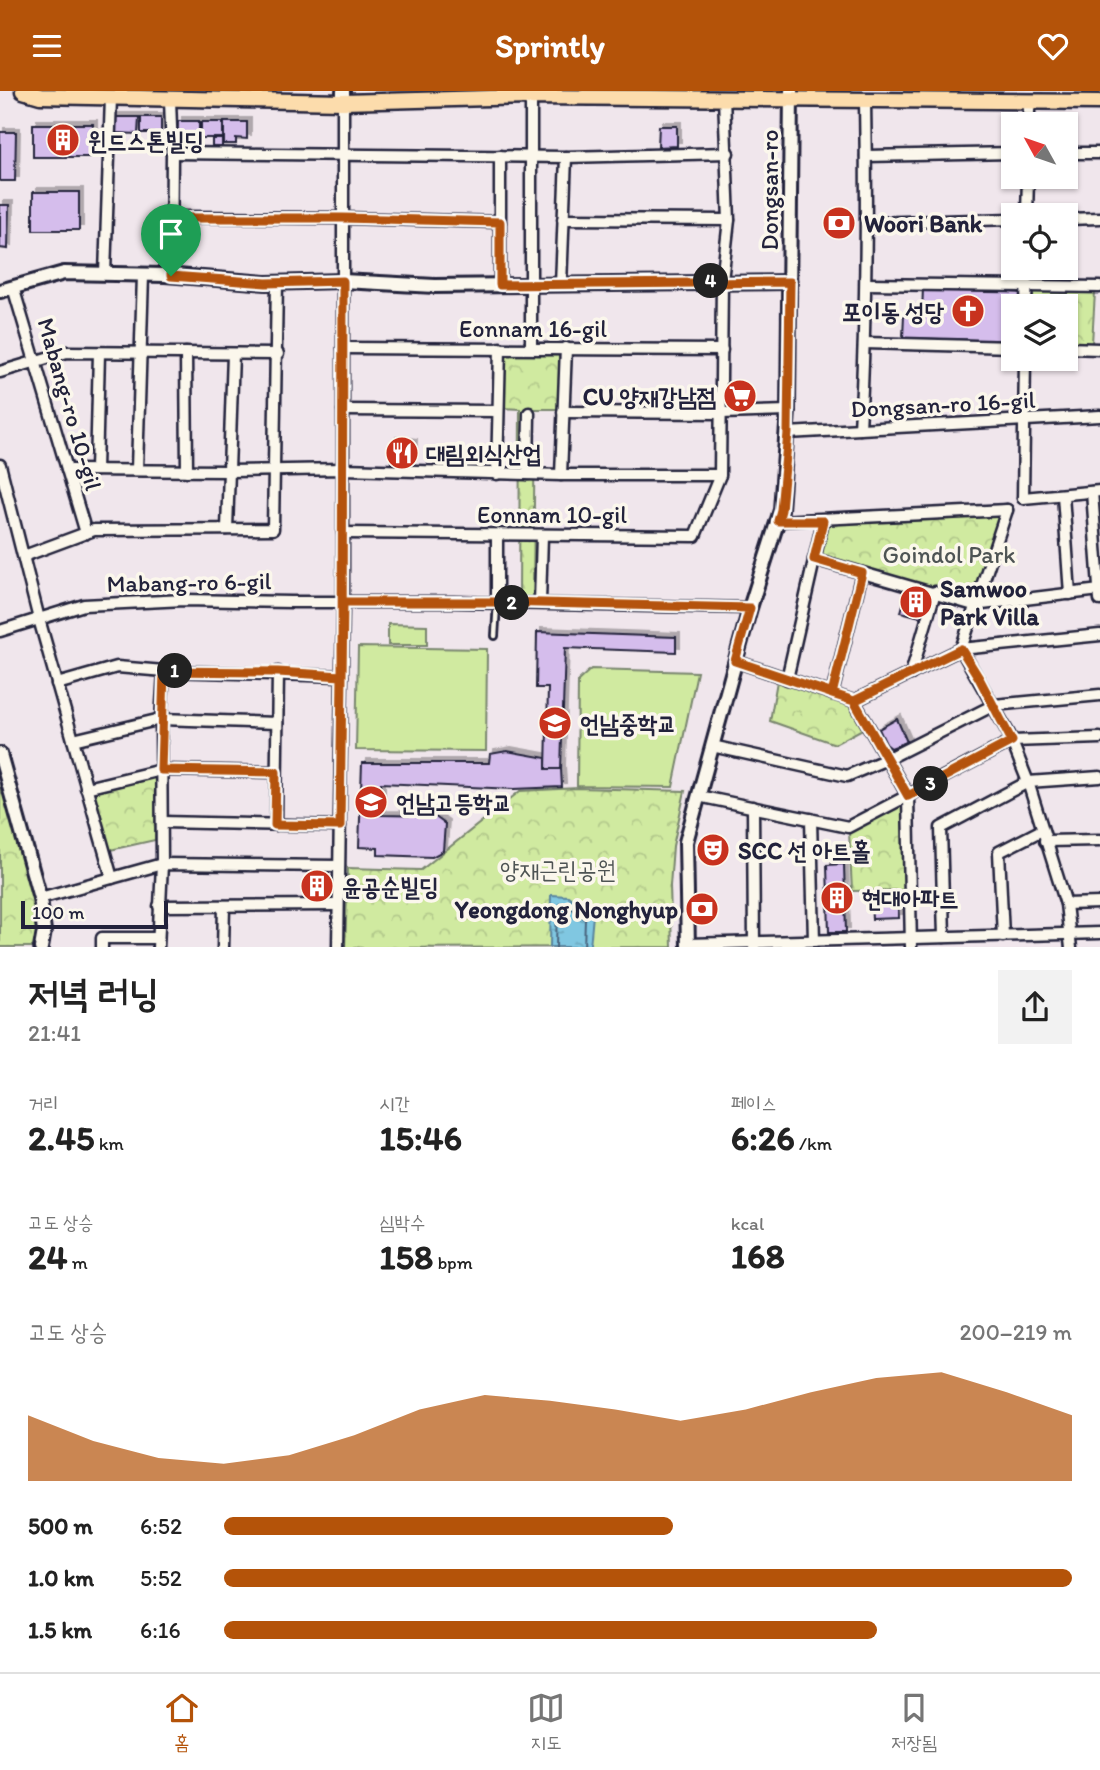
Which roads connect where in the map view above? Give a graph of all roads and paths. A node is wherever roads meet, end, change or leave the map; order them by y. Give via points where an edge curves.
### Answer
1 (23, 91) edge
2 (791, 95) edge
3 (343, 96) edge
4 (111, 97) junction
5 (531, 97) junction
6 (724, 98) junction
7 (170, 100) junction
8 (865, 101) junction
9 (1028, 101) junction
10 (1100, 102) edge
11 (1028, 112) edge
12 (172, 153) junction
13 (728, 153) junction
14 (1001, 153) edge
15 (1078, 153) edge
16 (1100, 153) edge
17 (343, 156) junction
18 (500, 156) junction
19 (866, 156) junction
20 (530, 157) junction
21 (566, 157) junction
22 (172, 218) junction
23 (343, 218) junction
24 (563, 219) junction
25 (1001, 219) edge
26 (1078, 219) edge
27 (1100, 219) edge
28 (729, 220) junction
29 (500, 222) junction
30 (867, 223) junction
31 (105, 274) junction
32 (143, 275) junction
33 (171, 276) junction
34 (1026, 280) edge
35 (343, 281) junction
36 (722, 281) junction
37 (277, 282) junction
38 (790, 282) junction
39 (866, 283) junction
40 (500, 285) junction
41 (533, 285) junction
42 (561, 285) junction
43 (1100, 287) edge
44 (13, 288) junction
45 (1026, 288) junction
46 (0, 291) edge
47 (1026, 294) edge
48 (865, 342) junction
49 (1001, 347) edge
50 (343, 348) junction
51 (500, 348) junction
52 (531, 348) junction
53 (566, 348) junction
54 (1078, 348) edge
55 (1100, 349) edge
56 (722, 350) junction
57 (99, 353) junction
58 (139, 353) junction
59 (186, 353) junction
60 (233, 354) junction
61 (278, 354) junction
62 (35, 362) junction
63 (1025, 371) edge
64 (0, 372) edge
65 (343, 410) junction
66 (497, 411) junction
67 (788, 411) junction
68 (563, 412) junction
69 (528, 413) dead end
70 (721, 413) junction
71 (1100, 417) edge
72 (1024, 420) junction
73 (860, 429) junction
74 (788, 433) junction
75 (0, 465) edge
76 (137, 469) junction
77 (343, 469) junction
78 (67, 470) junction
79 (96, 470) junction
80 (275, 470) junction
81 (187, 471) junction
82 (229, 471) junction
83 (497, 474) junction
84 (528, 474) junction
85 (561, 475) junction
86 (720, 475) junction
87 (1096, 491) edge
88 (1063, 495) junction
89 (1023, 498) junction
90 (1007, 510) junction
91 (778, 521) junction
92 (823, 521) junction
93 (228, 529) junction
94 (86, 533) junction
95 (343, 533) junction
96 (497, 535) junction
97 (542, 535) junction
98 (24, 556) junction
99 (814, 559) junction
100 (862, 573) junction
101 (1100, 590) edge
102 (935, 592) junction
103 (1070, 594) junction
104 (1100, 600) edge
105 (343, 602) junction
106 (497, 602) junction
107 (540, 603) junction
108 (974, 605) junction
109 (750, 608) junction
110 (38, 619) junction
111 (0, 631) edge
112 (1100, 635) edge
113 (495, 636) dead end
114 (961, 649) junction
115 (735, 661) junction
116 (164, 671) junction
117 (278, 672) junction
118 (911, 674) junction
119 (342, 676) junction
120 (788, 679) junction
121 (57, 684) junction
122 (832, 694) junction
123 (1100, 695) edge
124 (854, 701) junction
125 (994, 705) junction
126 (161, 719) junction
127 (277, 723) junction
128 (1100, 738) edge
129 (73, 740) junction
130 (1012, 741) junction
131 (712, 746) junction
132 (0, 754) edge
133 (887, 759) junction
134 (161, 770) junction
135 (276, 772) junction
136 (1100, 777) edge
137 (1028, 782) junction
138 (86, 788) junction
139 (698, 796) junction
140 (908, 796) junction
141 (754, 807) junction
142 (811, 819) junction
143 (162, 822) junction
144 (275, 825) junction
145 (340, 826) junction
146 (1042, 830) junction
147 (1100, 840) edge
148 (1045, 841) junction
149 (162, 864) junction
150 (339, 866) junction
151 (112, 878) junction
152 (40, 898) junction
153 (1100, 902) edge
154 (1066, 904) junction
155 (338, 905) junction
156 (159, 906) junction
157 (224, 907) junction
158 (1100, 933) edge
159 (1070, 934) junction
160 (1003, 936) junction
161 (944, 937) junction
162 (814, 941) junction
163 (158, 943) edge
164 (911, 943) edge
165 (754, 945) edge
166 (688, 946) edge
167 (41, 947) edge
168 (102, 947) edge
169 (223, 947) edge
170 (338, 947) edge
171 (1071, 947) edge

1 - 4 main road via 40,96
2 - 6 main road
2 - 8 main road
2 - 38 street, Dongsan-ro
3 - 5 main road
3 - 7 main road
3 - 17 street
4 - 7 main road
4 - 31 street
5 - 6 main road
5 - 20 street
6 - 13 street
7 - 12 street
8 - 9 main road
8 - 19 street
9 - 10 main road
9 - 11 street
12 - 17 street
12 - 22 street
13 - 21 street
13 - 28 street
14 - 19 street
15 - 16 street
17 - 18 street
17 - 23 street
18 - 20 street
18 - 29 street
19 - 30 street
20 - 21 street
20 - 41 street
21 - 24 street
22 - 23 street
22 - 33 street
23 - 29 street
23 - 35 street
24 - 28 street
24 - 42 street
25 - 30 street
26 - 27 street
28 - 36 street
29 - 40 street
30 - 39 street
31 - 32 street
31 - 44 street via 64,273
32 - 33 street
32 - 58 street, Mabang-ro 10-gil
33 - 37 street
34 - 45 street
35 - 37 street
35 - 40 street
35 - 50 street
36 - 38 street
36 - 42 street
36 - 56 street
37 - 61 street
38 - 67 street, Dongsan-ro
39 - 45 street
39 - 48 street
40 - 41 street
41 - 42 street
41 - 52 street
43 - 45 street
44 - 46 street
44 - 62 street, Mabang-ro 10-gil
45 - 47 street
48 - 49 street
48 - 73 street
50 - 51 street, Eonnam 16-gil
50 - 65 street
51 - 52 street, Eonnam 16-gil
51 - 66 street
52 - 53 street, Eonnam 16-gil
53 - 56 street, Eonnam 16-gil
53 - 68 street
54 - 55 street
56 - 70 street
57 - 58 street
57 - 62 street via 67,352
57 - 79 street
58 - 59 street
58 - 76 street, Mabang-ro 10-gil
59 - 60 street
59 - 81 street
60 - 61 street
60 - 82 street
61 - 80 street
62 - 64 street
62 - 78 street, Mabang-ro 10-gil
63 - 72 street
65 - 66 street
65 - 77 street
66 - 83 street
67 - 70 street
67 - 74 street, Dongsan-ro
68 - 70 street
68 - 85 street
69 - 84 street
70 - 86 street
71 - 72 street, Dongsan-ro 16-gil
72 - 73 street, Dongsan-ro 16-gil
72 - 89 street
73 - 74 street, Dongsan-ro 16-gil
74 - 91 street, Dongsan-ro
75 - 98 street
76 - 79 street
76 - 81 street
77 - 80 street
77 - 83 street
77 - 95 street
78 - 79 street
78 - 94 street, Mabang-ro 10-gil
80 - 82 street
80 - 93 street via 273,529
81 - 82 street
82 - 93 street
83 - 84 street
84 - 85 street
85 - 86 street
86 - 97 street, Eonnam 10-gil via 695,536
87 - 88 street
87 - 101 street
88 - 89 street
88 - 103 street
89 - 90 street
90 - 92 street
90 - 108 street
91 - 92 street
91 - 109 street, Dongsan-ro
92 - 99 street
93 - 94 street
94 - 98 street
95 - 96 street, Eonnam 10-gil
95 - 105 street
96 - 97 street, Eonnam 10-gil
96 - 106 street
97 - 107 street
98 - 110 street
99 - 100 street
99 - 120 street
100 - 102 street
100 - 122 street
101 - 103 street
101 - 104 street
102 - 108 street
102 - 118 street
103 - 108 street
105 - 106 street, Mabang-ro 6-gil
105 - 110 street, Mabang-ro 6-gil via 184,600 84,605
105 - 119 street
106 - 107 street, Mabang-ro 6-gil
106 - 113 lane
107 - 109 street, Mabang-ro 6-gil
108 - 114 street
109 - 115 street, Dongsan-ro
110 - 111 street, Mabang-ro 6-gil
110 - 121 street
112 - 114 street
114 - 118 street
114 - 125 street
115 - 120 street
115 - 131 street, Dongsan-ro
116 - 117 street
116 - 121 street via 117,667
116 - 126 street
117 - 119 street
117 - 127 street
118 - 124 street
119 - 145 street
120 - 122 street
121 - 129 street
122 - 124 street
123 - 125 street
124 - 133 street
125 - 130 street
125 - 133 street
126 - 127 street
126 - 129 street
126 - 134 street
127 - 135 street
128 - 130 street
129 - 138 street
130 - 137 street
130 - 140 street
131 - 133 street via 847,776
131 - 139 street, Dongsan-ro
132 - 152 street
133 - 140 street
134 - 135 street
134 - 138 street
134 - 143 street
135 - 144 street
136 - 137 street
137 - 146 street
137 - 161 street via 941,828
138 - 151 street
139 - 141 street
139 - 166 street, Dongsan-ro via 686,842
140 - 142 street via 848,827
140 - 164 street
141 - 142 street
141 - 165 street
142 - 162 street
143 - 144 street
143 - 149 street
144 - 145 street
145 - 150 street
146 - 148 street
146 - 160 street via 999,852
147 - 148 street
148 - 154 street
149 - 150 street
149 - 151 street
149 - 156 street
150 - 155 street
151 - 152 street
152 - 167 street
153 - 154 street
154 - 159 street
155 - 157 street
155 - 170 street
156 - 157 street
156 - 163 street
157 - 169 street
158 - 159 street
159 - 160 street
159 - 171 street
160 - 161 street
161 - 164 street
162 - 164 street
162 - 165 street
163 - 168 street via 102,938
165 - 166 street

